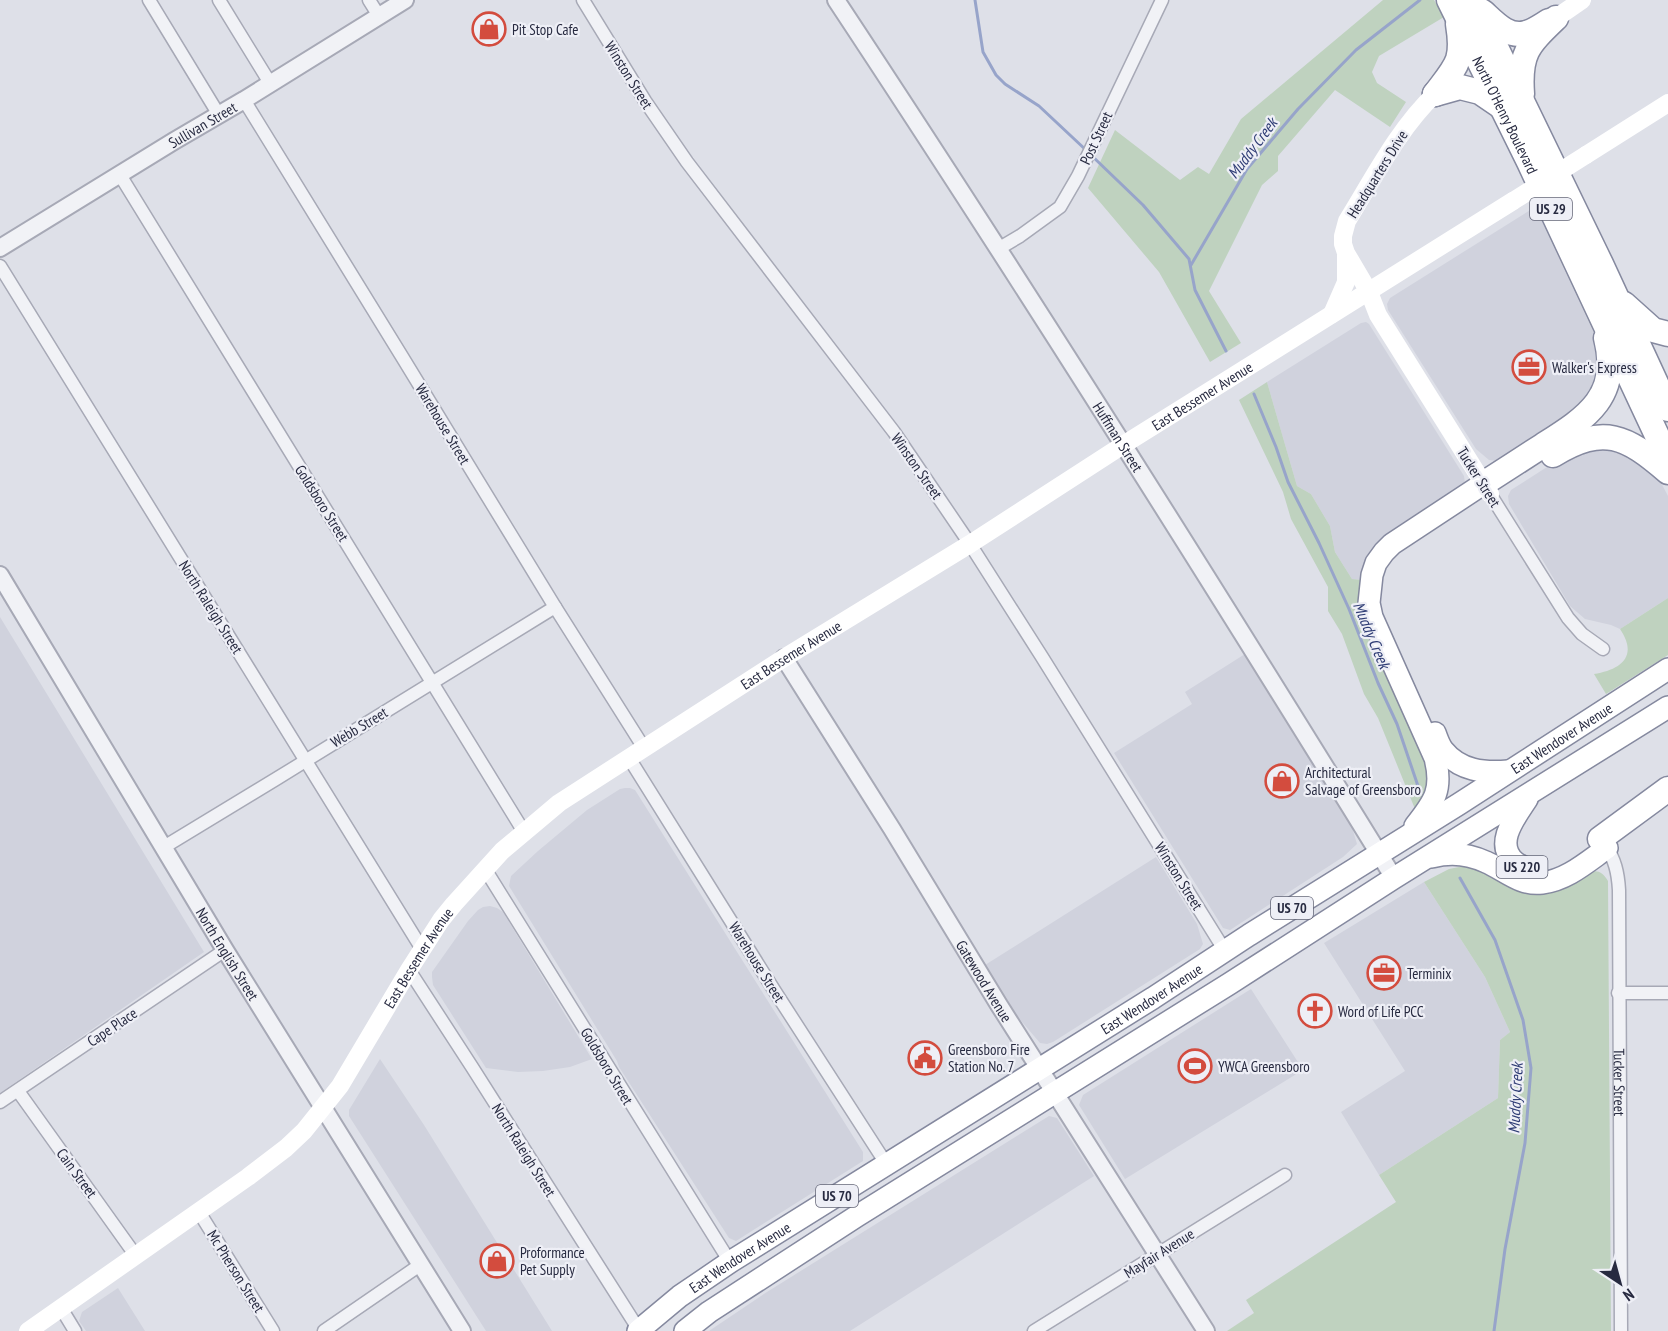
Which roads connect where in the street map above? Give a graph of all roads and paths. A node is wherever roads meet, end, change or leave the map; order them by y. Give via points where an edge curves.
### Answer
1 (149, 0) edge
2 (219, 0) edge
3 (369, 0) edge
4 (405, 0) edge
5 (583, 0) edge
6 (836, 0) edge
7 (1162, 0) edge
8 (1582, 0) edge
9 (1463, 4) edge
10 (379, 16) junction
11 (1556, 18) junction
12 (270, 83) junction
13 (1435, 94) junction
14 (244, 100) junction
15 (1668, 103) edge
16 (1513, 105) junction
17 (219, 115) junction
18 (120, 175) junction
19 (0, 248) edge
20 (998, 249) junction
21 (1346, 253) junction
22 (0, 266) edge
23 (1369, 292) junction
24 (1606, 301) junction
25 (1332, 315) junction
26 (1668, 334) edge
27 (1668, 409) edge
28 (1123, 445) junction
29 (1668, 459) edge
30 (1668, 472) edge
31 (1487, 489) junction
32 (970, 544) junction
33 (0, 575) edge
34 (555, 607) junction
35 (1603, 649) dead end
36 (784, 658) junction
37 (1668, 669) edge
38 (433, 682) junction
39 (1668, 707) edge
40 (636, 753) junction
41 (305, 760) junction
42 (1509, 771) junction
43 (1668, 789) edge
44 (1532, 792) junction
45 (1668, 804) edge
46 (524, 832) junction
47 (1404, 838) junction
48 (1604, 843) junction
49 (164, 847) junction
50 (1380, 854) junction
51 (1426, 859) junction
52 (485, 869) junction
53 (1394, 878) junction
54 (422, 949) junction
55 (225, 951) junction
56 (1225, 951) junction
57 (409, 970) junction
58 (1618, 993) junction
59 (1668, 993) edge
60 (1040, 1068) junction
61 (18, 1091) junction
62 (1055, 1093) junction
63 (0, 1102) edge
64 (324, 1108) junction
65 (887, 1165) junction
66 (1285, 1175) dead end
67 (199, 1212) junction
68 (1158, 1254) junction
69 (136, 1256) junction
70 (730, 1262) junction
71 (420, 1265) junction
72 (61, 1308) junction
73 (639, 1330) edge
74 (28, 1331) edge
75 (75, 1331) edge
76 (273, 1331) edge
77 (324, 1331) edge
78 (462, 1331) edge
79 (685, 1331) edge
80 (1034, 1331) edge
81 (1206, 1331) edge
82 (1621, 1331) edge

1 - 17 street
2 - 12 street
3 - 10 street
4 - 10 street, Sullivan Street
5 - 32 street, Winston Street via 670,139 894,432
6 - 20 street, Huffman Street
7 - 20 street, Post Street via 1060,207
8 - 11 main road
9 - 11 highway via 1511,33 1526,33
9 - 13 highway via 1456,66
9 - 16 highway, North O'Henry Boulevard / US 29
10 - 12 street, Sullivan Street
11 - 16 highway via 1525,54
12 - 14 street, Sullivan Street
13 - 16 highway via 1460,87
13 - 21 main road, Headquarters Drive via 1405,129 1347,221 1343,236
14 - 17 street, Sullivan Street
14 - 34 street, Warehouse Street
15 - 23 main road, East Bessemer Avenue, bridge
16 - 24 highway, North O'Henry Boulevard / US 29
17 - 18 street, Sullivan Street
18 - 19 street, Sullivan Street
18 - 38 street, Goldsboro Street
20 - 28 street, Huffman Street
21 - 23 main road
21 - 25 main road, Headquarters Drive via 1346,282
22 - 41 street, North Raleigh Street
23 - 25 main road, East Bessemer Avenue
23 - 31 main road, Tucker Street via 1378,315
24 - 26 highway via 1635,315 1653,330
24 - 27 highway, North O'Henry Boulevard / US 29
24 - 29 highway, North O'Henry Boulevard / US 29
24 - 31 highway via 1607,382 1598,403 1577,424
25 - 28 main road, East Bessemer Avenue
28 - 32 main road, East Bessemer Avenue
28 - 50 street, Huffman Street
30 - 31 highway via 1644,452 1617,438 1597,437 1579,442
31 - 35 street, Tucker Street via 1568,618
31 - 42 highway via 1398,554 1386,571 1381,602 1442,749 1466,768
31 - 47 highway via 1392,544 1372,575 1372,617 1439,772 1439,785 1428,811
32 - 36 main road, East Bessemer Avenue
32 - 56 street, Winston Street
33 - 49 street, North English Street
34 - 38 street, Webb Street
34 - 40 street, Warehouse Street
36 - 40 main road, East Bessemer Avenue
36 - 60 street, Gatewood Avenue
37 - 42 highway, East Wendover Avenue / US 70
38 - 41 street, Webb Street
38 - 46 street, Goldsboro Street
39 - 44 highway, East Wendover Avenue / US 70
40 - 46 main road, East Bessemer Avenue via 559,803
40 - 65 street, Warehouse Street via 774,990
41 - 49 street, Webb Street
41 - 54 street, North Raleigh Street
42 - 47 highway, East Wendover Avenue / US 70
43 - 48 highway, US 220
44 - 48 highway, US 220 via 1509,827 1506,846 1512,860 1533,870 1555,868
44 - 51 highway, East Wendover Avenue / US 70
45 - 48 highway
46 - 52 main road, East Bessemer Avenue
47 - 50 highway, East Wendover Avenue / US 70
48 - 51 highway via 1562,878 1540,884 1520,881 1486,862 1463,855 1444,853
48 - 58 street, Tucker Street via 1617,867
49 - 55 street, North English Street
50 - 53 street, Huffman Street
50 - 56 highway, East Wendover Avenue / US 70
51 - 53 highway, East Wendover Avenue / US 70
52 - 54 main road, East Bessemer Avenue via 453,904
52 - 70 street, Goldsboro Street
53 - 62 highway, East Wendover Avenue / US 70
54 - 57 main road, East Bessemer Avenue
55 - 61 street, Cape Place
55 - 64 street, North English Street
56 - 60 highway, East Wendover Avenue / US 70
57 - 64 main road, East Bessemer Avenue
57 - 73 street, North Raleigh Street
58 - 59 street
58 - 82 street, Tucker Street
60 - 62 street, Gatewood Avenue
60 - 65 highway, East Wendover Avenue / US 70
61 - 63 street, Cape Place
61 - 69 street, Cain Street
62 - 68 street, Gatewood Avenue
62 - 79 highway, East Wendover Avenue / US 70 via 857,1216
64 - 67 main road, East Bessemer Avenue via 286,1148
64 - 71 street, North English Street
65 - 70 highway, East Wendover Avenue / US 70
66 - 68 street, Mayfair Avenue
67 - 69 main road, East Bessemer Avenue
67 - 76 street, Mc Pherson Street
68 - 80 street, Mayfair Avenue
68 - 81 street, Gatewood Avenue
69 - 72 main road, East Bessemer Avenue
70 - 73 highway, East Wendover Avenue / US 70
71 - 77 street
71 - 78 street, North English Street
72 - 74 main road, East Bessemer Avenue
72 - 75 street

